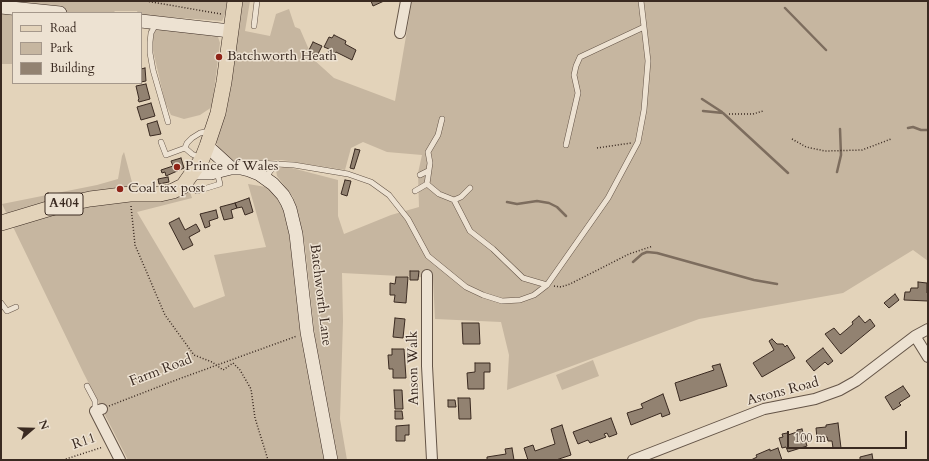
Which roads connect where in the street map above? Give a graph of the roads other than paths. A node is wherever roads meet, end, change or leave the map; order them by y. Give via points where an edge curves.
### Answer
1 (235, 1) edge
2 (257, 1) edge
3 (406, 1) edge
4 (641, 1) edge
5 (1, 7) edge
6 (50, 12) edge
7 (142, 21) edge
8 (156, 23) junction
9 (254, 26) dead end
10 (644, 27) junction
11 (230, 31) junction
12 (400, 33) dead end
13 (442, 119) dead end
14 (168, 122) dead end
15 (213, 131) junction
16 (160, 142) dead end
17 (566, 145) dead end
18 (185, 148) junction
19 (204, 153) junction
20 (278, 164) junction
21 (236, 168) junction
22 (428, 171) junction
23 (217, 172) junction
24 (193, 173) junction
25 (420, 175) dead end
26 (266, 178) junction
27 (427, 184) junction
28 (470, 188) dead end
29 (197, 191) dead end
30 (415, 191) dead end
31 (455, 201) junction
32 (1, 223) edge
33 (428, 275) dead end
34 (548, 284) junction
35 (1, 303) edge
36 (16, 307) dead end
37 (928, 329) edge
38 (915, 336) junction
39 (928, 357) edge
40 (87, 386) dead end
41 (98, 410) joint
42 (120, 460) edge
43 (331, 460) edge
44 (432, 460) edge
45 (633, 460) edge

1 - 11 main road, A404
2 - 9 lane
3 - 12 street
4 - 10 lane
5 - 6 street
7 - 8 street
8 - 11 street
8 - 14 lane via 151,33 150,53
10 - 17 lane via 580,57 574,75 578,92
10 - 34 lane via 648,61 644,110 638,142 608,198
11 - 15 main road, A404 via 224,82
13 - 22 lane via 438,135 428,152
15 - 18 lane via 200,133 192,138
15 - 19 main road, A404
16 - 18 lane via 166,155
18 - 19 lane via 192,154
19 - 21 street, Batchworth Lane
19 - 24 main road, A404
20 - 21 lane via 258,163
20 - 26 lane
20 - 34 lane via 348,174 383,189 408,219 428,256 466,287 483,295 502,300 520,300 534,295
21 - 23 street
21 - 26 street, Batchworth Lane
22 - 25 lane
22 - 27 lane
23 - 24 street
23 - 29 lane via 220,184
24 - 32 main road, A404 via 183,186 173,191 90,199
26 - 43 street, Batchworth Lane via 283,195 293,220 307,332
27 - 30 lane
27 - 31 lane via 439,194
28 - 31 lane
31 - 34 lane via 470,231 523,278
33 - 44 street, Anson Walk via 427,366
35 - 36 lane via 7,311
37 - 38 street, Astons Road
38 - 39 street
38 - 45 street, Astons Road via 856,381 840,390 815,399 764,409
40 - 41 lane
41 - 42 street

